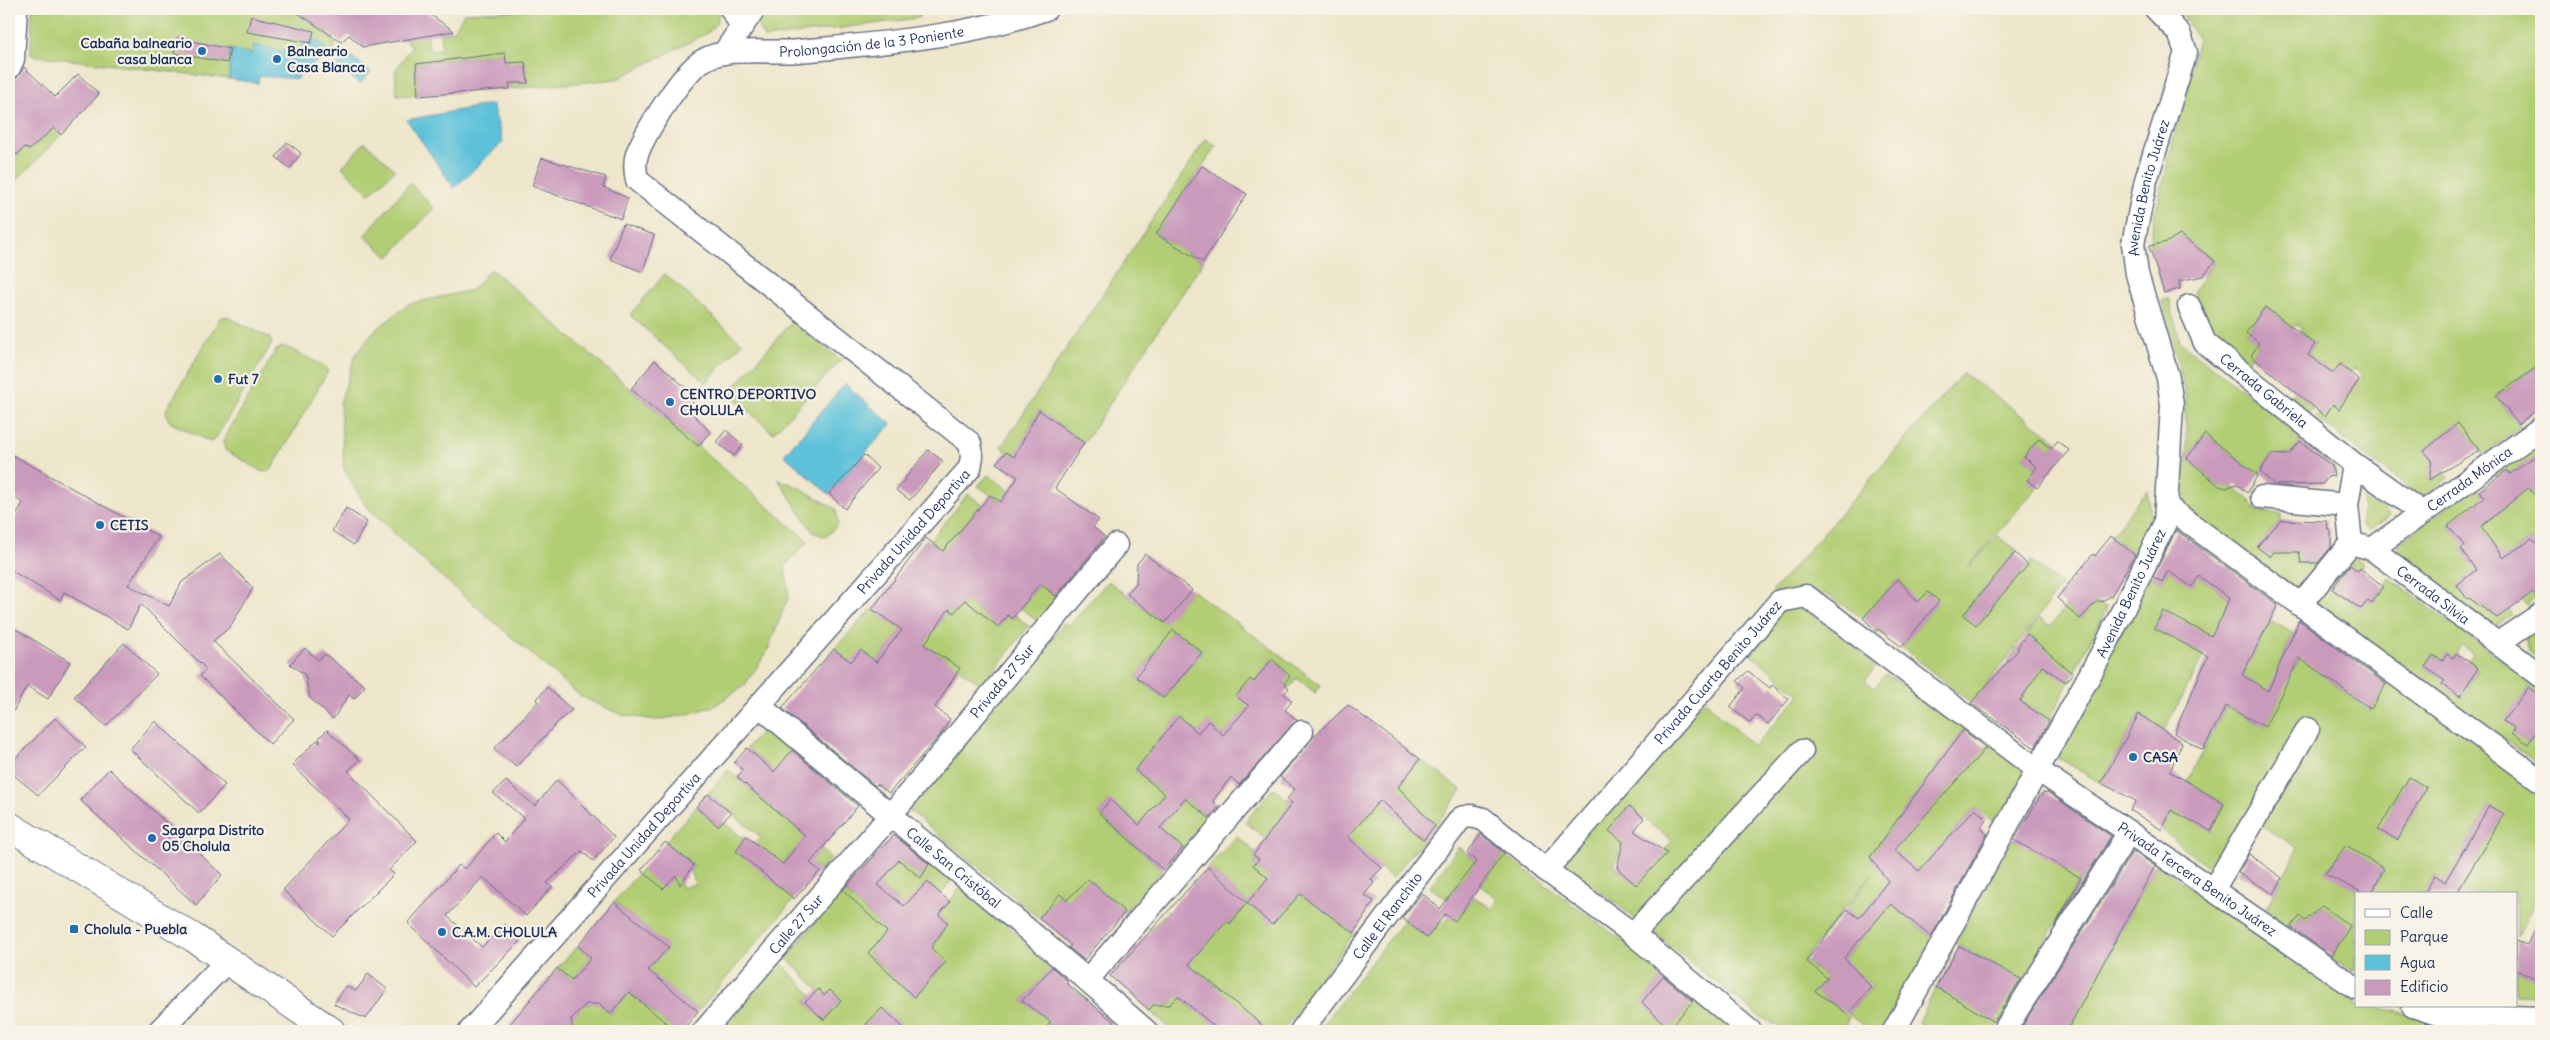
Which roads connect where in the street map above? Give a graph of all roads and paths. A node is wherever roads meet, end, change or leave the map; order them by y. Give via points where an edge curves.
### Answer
1 (16, 9) edge
2 (1046, 9) edge
3 (2156, 9) edge
4 (743, 15) edge
5 (724, 53) junction
6 (9, 68) edge
7 (2188, 306) dead end
8 (2541, 428) edge
9 (2354, 464) junction
10 (2262, 497) dead end
11 (2346, 505) junction
12 (2166, 506) junction
13 (2422, 512) junction
14 (1116, 545) dead end
15 (2361, 546) junction
16 (2300, 605) junction
17 (2541, 614) edge
18 (2498, 643) junction
19 (2541, 676) edge
20 (760, 706) junction
21 (2308, 729) dead end
22 (1302, 732) dead end
23 (1802, 751) dead end
24 (2038, 770) junction
25 (2541, 781) edge
26 (889, 817) junction
27 (9, 826) edge
28 (2129, 832) junction
29 (1546, 870) junction
30 (2213, 890) junction
31 (1633, 934) junction
32 (228, 960) junction
33 (1088, 979) junction
34 (2355, 987) edge
35 (2419, 1008) edge
36 (2541, 1018) edge
37 (159, 1031) edge
38 (330, 1031) edge
39 (470, 1031) edge
40 (704, 1031) edge
41 (1146, 1031) edge
42 (1301, 1031) edge
43 (1750, 1031) edge
44 (1894, 1031) edge
45 (2004, 1031) edge

1 - 6 street via 13,59
2 - 5 street, Prolongación de la 3 Poniente via 912,40 795,52
3 - 12 street, Avenida Benito Juárez via 2179,33 2186,52 2146,180 2133,244 2137,274 2171,396
4 - 5 street
5 - 20 street, Privada Unidad Deportiva via 702,61 654,120 637,154 637,180 970,443 972,456 970,468
7 - 9 street, Cerrada Gabriela via 2205,343
8 - 13 street, Cerrada Mónica
9 - 11 street
9 - 13 street, Cerrada Mónica
10 - 11 street
11 - 15 street
12 - 16 street
12 - 24 street, Avenida Benito Juárez via 2165,523 2104,649
13 - 15 street, Cerrada Mónica
14 - 26 street, Privada 27 Sur
15 - 16 street, Cerrada Mónica
15 - 18 street, Cerrada Silvia
16 - 25 street
17 - 18 street
18 - 19 street, Cerrada Silvia
20 - 26 street, Calle San Cristóbal
20 - 39 street, Privada Unidad Deportiva
21 - 30 street
22 - 33 street
23 - 31 street
24 - 28 street, Privada Tercera Benito Juárez
24 - 29 street, Privada Cuarta Benito Juárez via 1806,596 1791,598 1780,601
24 - 44 street, Avenida Benito Juárez
26 - 33 street, Calle San Cristóbal
26 - 40 street, Calle 27 Sur
27 - 32 street via 132,898
28 - 30 street, Privada Tercera Benito Juárez
28 - 45 street
29 - 31 street
29 - 42 street, Calle El Ranchito via 1483,819 1461,818
30 - 34 street, Privada Tercera Benito Juárez
31 - 43 street
32 - 37 street
32 - 38 street
33 - 41 street, Calle San Cristóbal
35 - 36 street via 2441,1015

